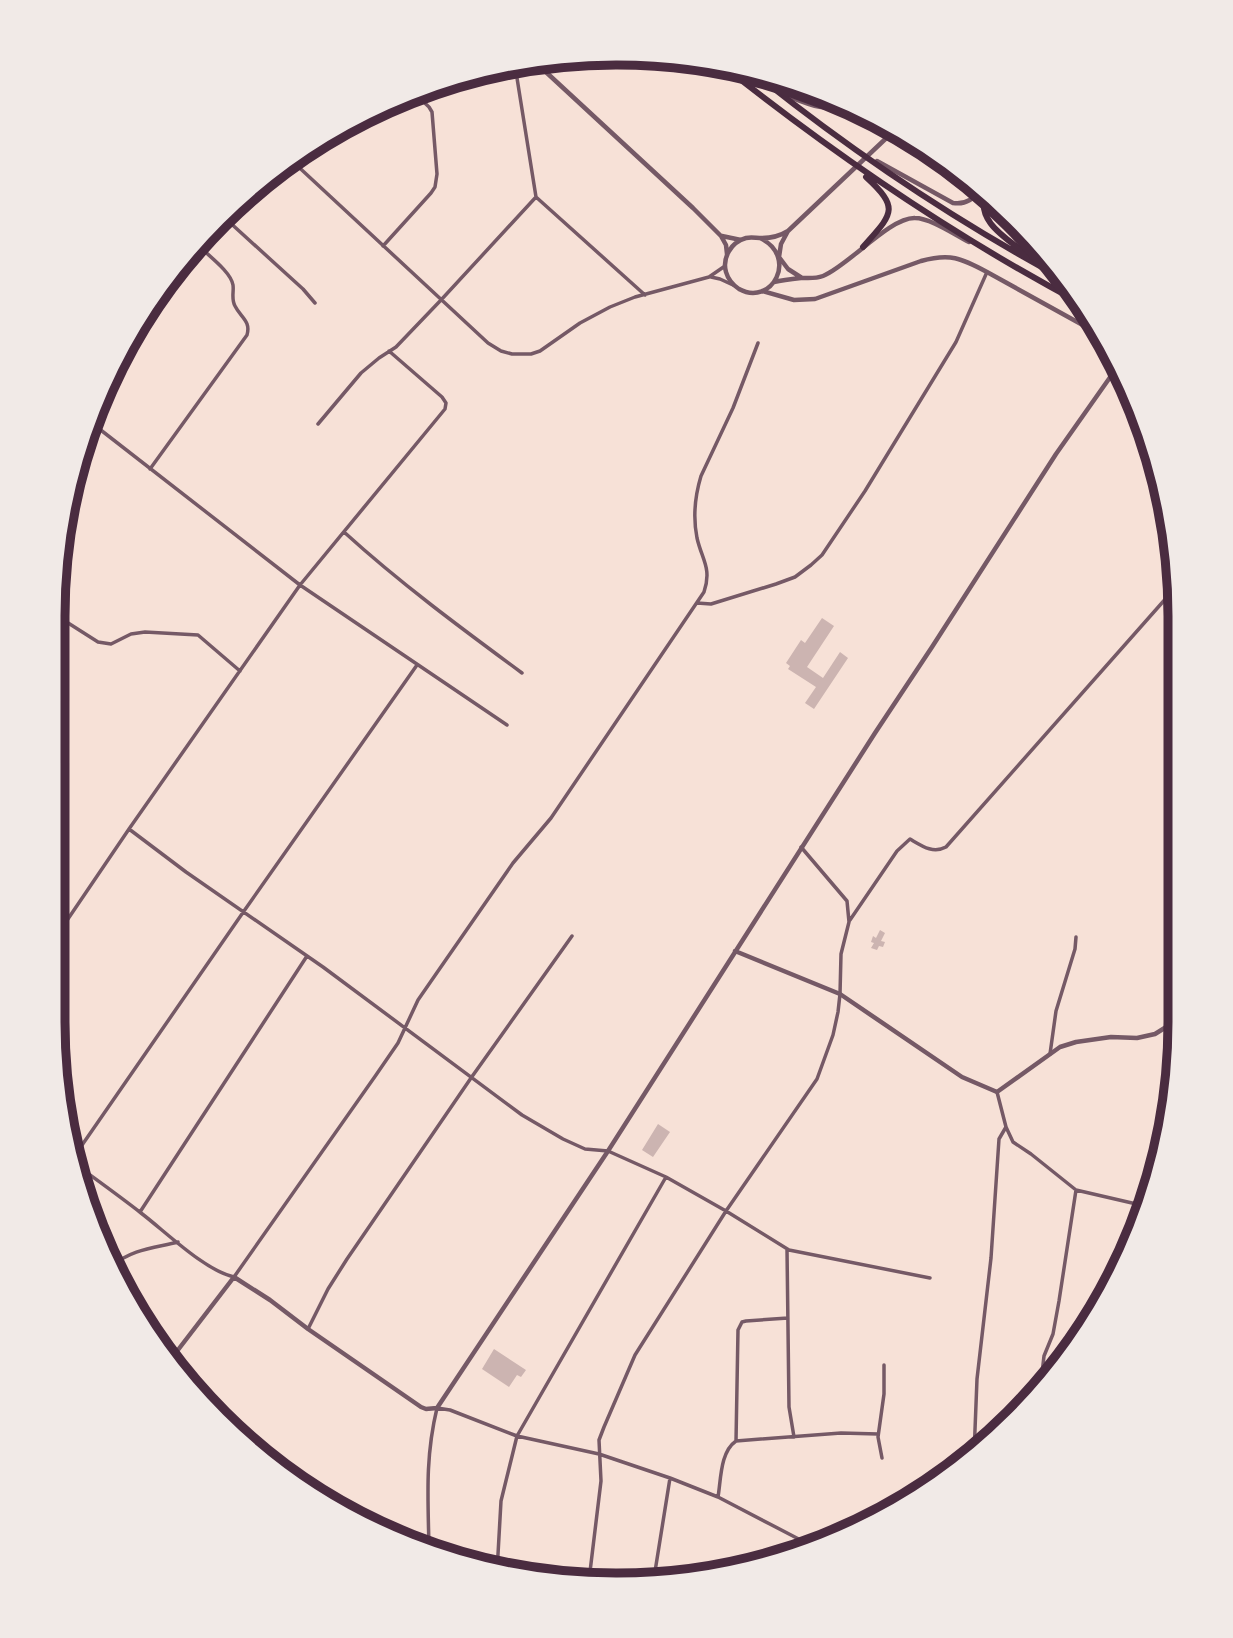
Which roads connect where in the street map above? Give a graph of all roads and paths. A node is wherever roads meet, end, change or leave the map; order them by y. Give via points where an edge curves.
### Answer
1 (543, 69) edge
2 (518, 73) edge
3 (739, 79) edge
4 (773, 88) edge
5 (778, 92) junction
6 (422, 100) edge
7 (831, 108) edge
8 (887, 136) edge
9 (854, 148) junction
10 (846, 160) junction
11 (298, 167) edge
12 (973, 196) edge
13 (536, 197) junction
14 (982, 204) edge
15 (230, 223) edge
16 (788, 231) junction
17 (721, 236) junction
18 (760, 239) junction
19 (741, 240) junction
20 (383, 246) junction
21 (863, 247) junction
22 (204, 251) edge
23 (987, 251) junction
24 (727, 254) junction
25 (779, 257) junction
26 (1041, 265) edge
27 (725, 266) junction
28 (1043, 268) edge
29 (988, 272) junction
30 (709, 277) junction
31 (803, 278) junction
32 (774, 282) junction
33 (733, 285) junction
34 (762, 291) junction
35 (1063, 293) edge
36 (645, 295) junction
37 (441, 300) junction
38 (315, 303) dead end
39 (1085, 326) edge
40 (758, 342) dead end
41 (389, 351) junction
42 (1112, 374) edge
43 (318, 424) dead end
44 (98, 428) edge
45 (150, 469) junction
46 (344, 532) junction
47 (300, 585) junction
48 (1167, 597) edge
49 (697, 603) junction
50 (65, 621) edge
51 (417, 665) junction
52 (240, 671) junction
53 (522, 673) dead end
54 (507, 724) dead end
55 (129, 829) junction
56 (801, 847) junction
57 (244, 911) junction
58 (849, 922) junction
59 (65, 923) edge
60 (572, 936) dead end
61 (1076, 937) dead end
62 (735, 951) junction
63 (307, 956) junction
64 (840, 994) junction
65 (1168, 1026) edge
66 (406, 1029) junction
67 (1050, 1054) junction
68 (471, 1078) junction
69 (997, 1092) junction
70 (1006, 1127) junction
71 (80, 1148) edge
72 (608, 1151) junction
73 (86, 1172) edge
74 (666, 1177) junction
75 (1076, 1190) junction
76 (1137, 1204) edge
77 (726, 1211) junction
78 (140, 1212) junction
79 (179, 1242) junction
80 (787, 1249) junction
81 (119, 1260) edge
82 (233, 1277) junction
83 (930, 1278) dead end
84 (788, 1318) junction
85 (308, 1329) junction
86 (176, 1353) edge
87 (884, 1365) dead end
88 (1042, 1371) edge
89 (437, 1408) junction
90 (878, 1434) junction
91 (517, 1436) junction
92 (794, 1437) junction
93 (975, 1440) edge
94 (736, 1441) junction
95 (599, 1454) junction
96 (882, 1458) dead end
97 (670, 1478) junction
98 (718, 1497) junction
99 (429, 1540) edge
100 (802, 1541) edge
101 (498, 1560) edge
102 (590, 1572) edge
103 (655, 1572) edge

1 - 17 street
2 - 13 street
3 - 10 highway
4 - 5 highway
5 - 7 street
5 - 9 highway
6 - 20 street via 432,113 436,181 431,193
8 - 16 street
9 - 12 street via 953,203
9 - 28 highway
10 - 21 highway via 882,192 889,206 885,220
10 - 23 highway
11 - 20 street
13 - 36 street
13 - 37 street
14 - 26 highway via 990,223
15 - 38 street
16 - 18 street
16 - 25 street
17 - 19 street
17 - 24 street
18 - 19 street
18 - 25 street
19 - 24 street
20 - 37 street
21 - 23 street via 898,223 916,218
21 - 31 street via 824,276
22 - 45 street via 230,277 235,307 249,327
23 - 35 highway
24 - 27 street
25 - 31 street
25 - 32 street
27 - 30 street
27 - 33 street
29 - 34 street via 958,259 936,257 815,299 794,300
29 - 39 street
29 - 49 street via 956,342 822,555 794,577 776,584 711,604
30 - 33 street
30 - 36 street
31 - 32 street
32 - 34 street
33 - 34 street via 742,291
36 - 37 street via 604,310 540,351 521,355 495,348
37 - 41 street
40 - 49 street via 699,482 697,536 708,575
41 - 43 street via 361,373
41 - 46 street via 442,397 445,409
42 - 56 street
44 - 45 street
45 - 47 street
46 - 47 street
46 - 53 street via 401,582
47 - 51 street
47 - 52 street
48 - 58 street via 946,847 933,851 910,839
49 - 66 street via 551,818 450,953 418,1000
50 - 52 street via 98,642 111,644 145,632 198,635
51 - 54 street
51 - 57 street
52 - 55 street
55 - 57 street
55 - 59 street
56 - 58 street via 847,901
56 - 62 street
57 - 63 street
57 - 71 street
58 - 64 street via 841,954
60 - 68 street
61 - 67 street
62 - 64 street
62 - 72 street
63 - 66 street
63 - 78 street
64 - 69 street via 962,1077
64 - 77 street via 833,1035 817,1079
65 - 67 street via 1137,1038 1076,1042
66 - 68 street
66 - 82 street
67 - 69 street
68 - 72 street via 563,1139 585,1149
68 - 85 street via 347,1259
69 - 70 street
70 - 75 street via 1013,1142
70 - 93 street via 999,1139
72 - 74 street
72 - 89 street
73 - 78 street
74 - 77 street
74 - 91 street
75 - 76 street
75 - 88 street via 1059,1301
77 - 80 street
77 - 95 street via 635,1355 599,1440
78 - 79 street
79 - 81 street via 141,1249
79 - 82 street via 215,1270
80 - 83 street
80 - 84 street
82 - 85 street
82 - 86 street
84 - 92 street
84 - 94 street via 739,1325
85 - 89 street via 421,1407
87 - 90 street
89 - 91 street
89 - 99 street via 427,1475
90 - 92 street
90 - 96 street
91 - 95 street
91 - 101 street via 501,1501
92 - 94 street
94 - 98 street via 724,1457
95 - 97 street
95 - 102 street via 601,1480
97 - 98 street
97 - 103 street
98 - 100 street

